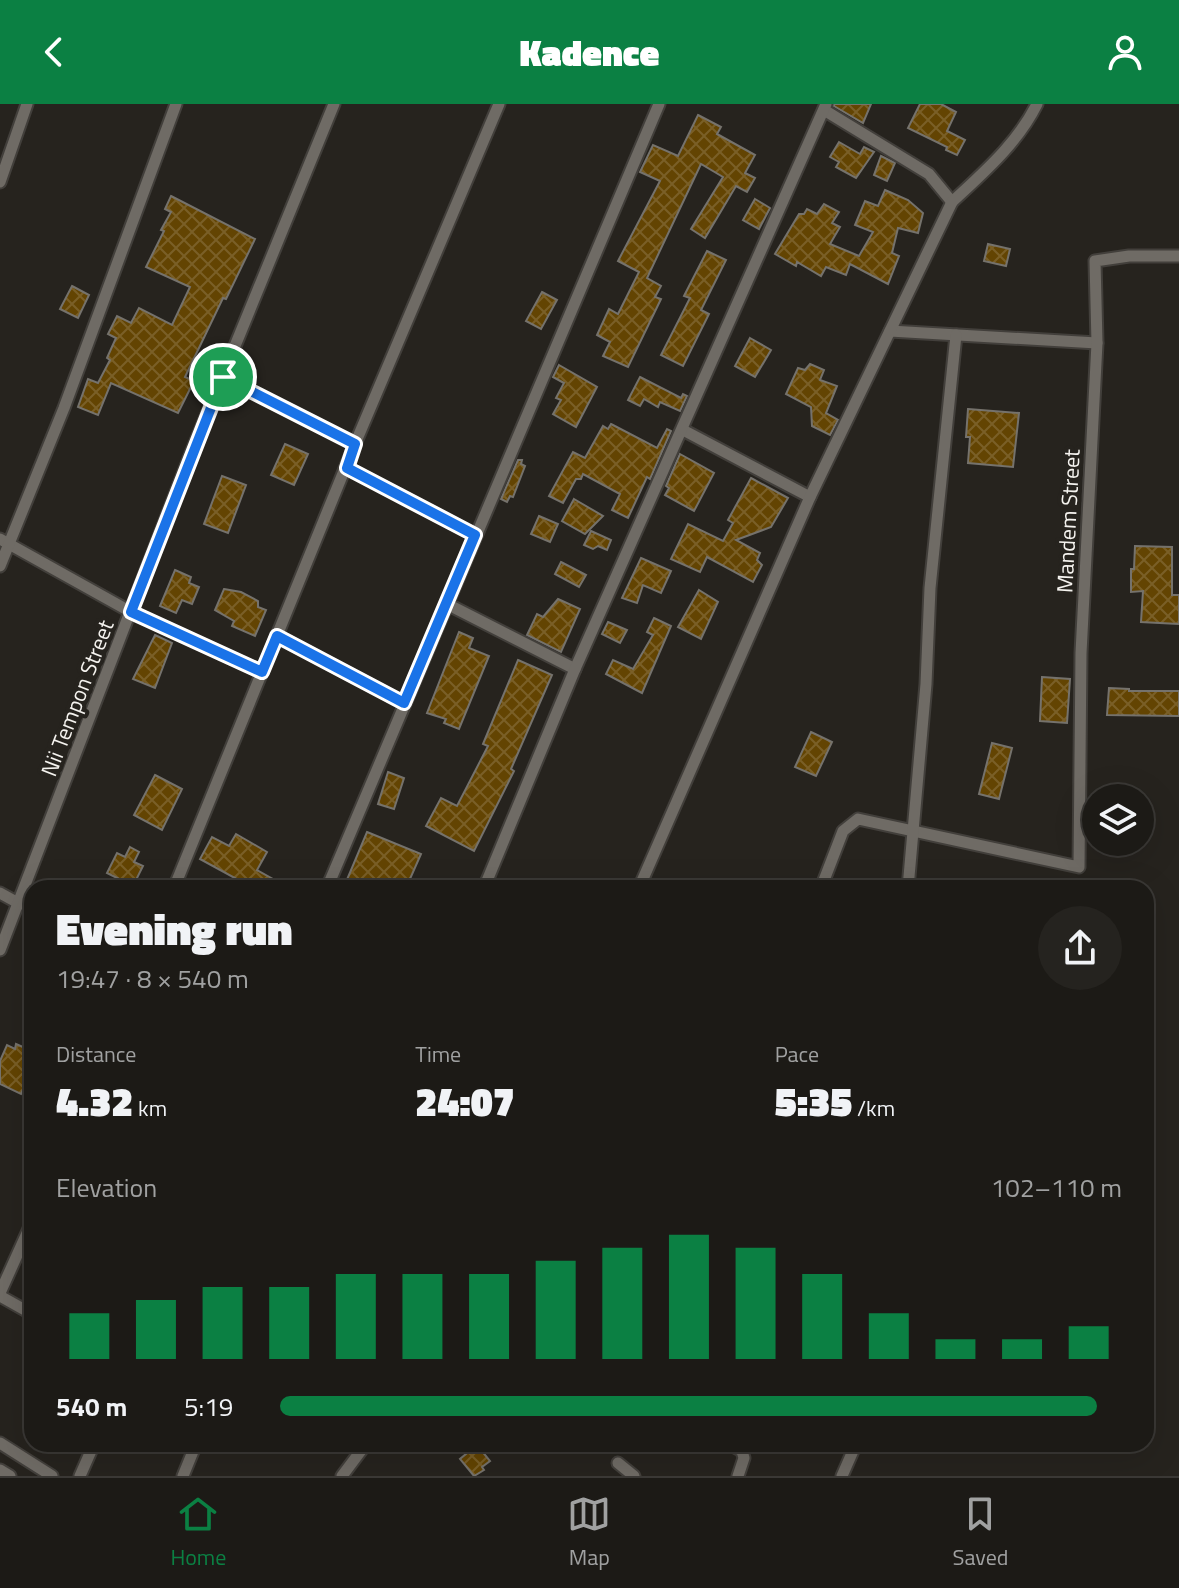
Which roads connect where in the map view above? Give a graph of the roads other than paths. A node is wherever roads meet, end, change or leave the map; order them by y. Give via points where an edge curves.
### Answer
1 (27, 104) edge
2 (176, 104) edge
3 (334, 104) edge
4 (499, 104) edge
5 (659, 104) edge
6 (1037, 104) edge
7 (825, 107) edge
8 (0, 182) edge
9 (952, 202) junction
10 (1179, 256) edge
11 (890, 331) junction
12 (956, 335) junction
13 (1097, 343) junction
14 (223, 377) junction
15 (683, 430) junction
16 (355, 444) junction
17 (347, 468) junction
18 (810, 497) junction
19 (475, 535) junction
20 (4, 542) edge
21 (0, 566) edge
22 (447, 604) junction
23 (131, 612) junction
24 (277, 636) junction
25 (575, 669) junction
26 (262, 672) junction
27 (404, 703) junction
28 (912, 830) junction
29 (29, 880) edge
30 (177, 880) edge
31 (330, 880) edge
32 (487, 880) edge
33 (642, 880) edge
34 (824, 880) edge
35 (909, 880) edge
36 (0, 893) edge
37 (24, 893) edge
38 (20, 904) junction
39 (0, 950) edge
40 (24, 1240) edge
41 (0, 1295) edge
42 (24, 1309) edge
43 (0, 1443) edge
44 (90, 1452) edge
45 (193, 1452) edge
46 (360, 1452) edge
47 (742, 1452) edge
48 (852, 1452) edge
49 (618, 1463) dead end
50 (0, 1470) edge
51 (10, 1476) edge
52 (52, 1476) edge
53 (80, 1476) edge
54 (183, 1476) edge
55 (342, 1476) edge
56 (634, 1476) edge
57 (738, 1476) edge
58 (842, 1476) edge

1 - 8 street
2 - 20 street via 64,408
3 - 14 street, Nii Tempon Street
4 - 16 street
5 - 19 street
6 - 9 street via 1024,129
7 - 9 street via 929,174
7 - 15 street
9 - 11 street
10 - 13 street, Mandem Street via 1095,261
11 - 12 street
11 - 18 street
12 - 13 street
12 - 28 street
13 - 28 street, Mandem Street via 1081,653 1079,867
14 - 16 street
14 - 23 street, Nii Tempon Street
15 - 18 street
15 - 25 street
16 - 17 street
17 - 19 street
17 - 24 street
18 - 33 street
19 - 22 street
20 - 21 street
20 - 23 street
22 - 25 street
22 - 27 street
23 - 26 street
23 - 29 street, Nii Tempon Street
24 - 26 street
24 - 27 street
25 - 32 street
26 - 30 street
27 - 31 street
28 - 34 street via 858,819 843,831
28 - 35 street
36 - 38 street
37 - 38 street, Nii Tempon Street
38 - 39 street, Nii Tempon Street
40 - 41 street
41 - 42 street
43 - 52 street
44 - 53 street
45 - 54 street
46 - 55 street
47 - 57 street
48 - 58 street
49 - 56 street
50 - 51 street

